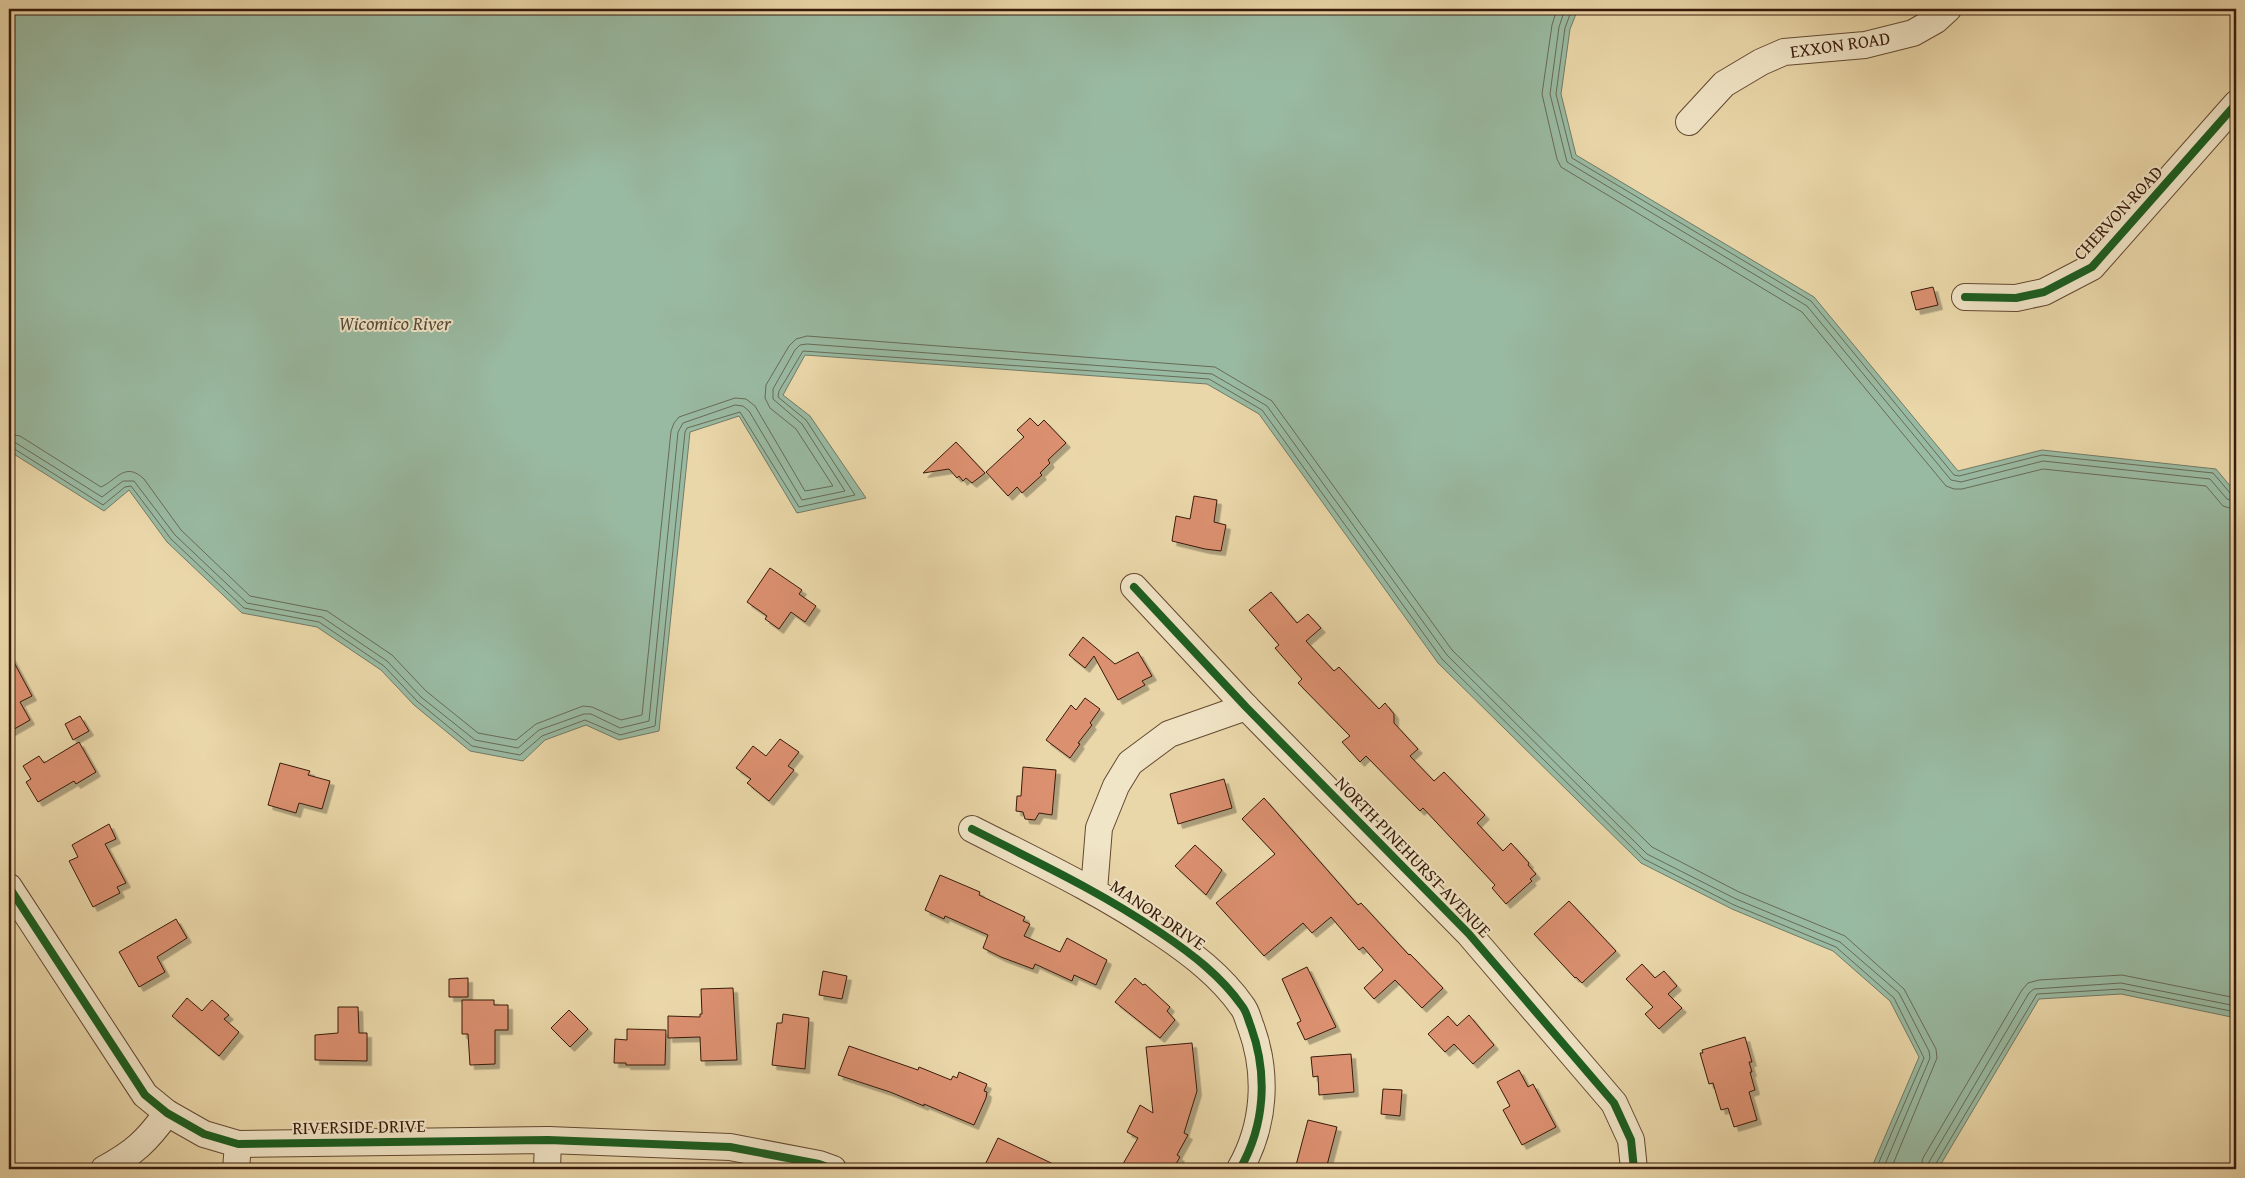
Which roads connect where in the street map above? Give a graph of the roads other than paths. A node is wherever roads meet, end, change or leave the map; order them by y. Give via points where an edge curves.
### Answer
1 (1948, 9) edge
2 (2236, 104) edge
3 (1689, 122) dead end
4 (1965, 297) dead end
5 (1134, 587) dead end
6 (1246, 707) junction
7 (972, 829) dead end
8 (9, 887) edge
9 (1094, 890) junction
10 (167, 1113) junction
11 (548, 1140) junction
12 (237, 1157) edge
13 (104, 1169) edge
14 (547, 1169) edge
15 (832, 1169) edge
16 (1240, 1169) edge
17 (1634, 1169) edge

1 - 3 street, EXXON ROAD via 1913,33 1865,45 1784,52 1761,62 1724,84
2 - 4 street, CHERVON ROAD via 2092,267 2044,292 2016,298
5 - 6 street, NORTH PINEHURST AVENUE
6 - 9 street via 1169,734 1130,763 1116,786 1099,828
6 - 17 street, NORTH PINEHURST AVENUE via 1469,934 1614,1103 1631,1140
7 - 9 street, MANOR DRIVE
8 - 10 street, RIVERSIDE DRIVE via 128,1071 145,1095
9 - 16 street, MANOR DRIVE via 1190,953 1222,980 1244,1008 1256,1041 1263,1075 1261,1111
10 - 12 street, RIVERSIDE DRIVE
10 - 13 street via 149,1138 126,1157
11 - 12 street, RIVERSIDE DRIVE
11 - 14 street
11 - 15 street, RIVERSIDE DRIVE via 730,1148

